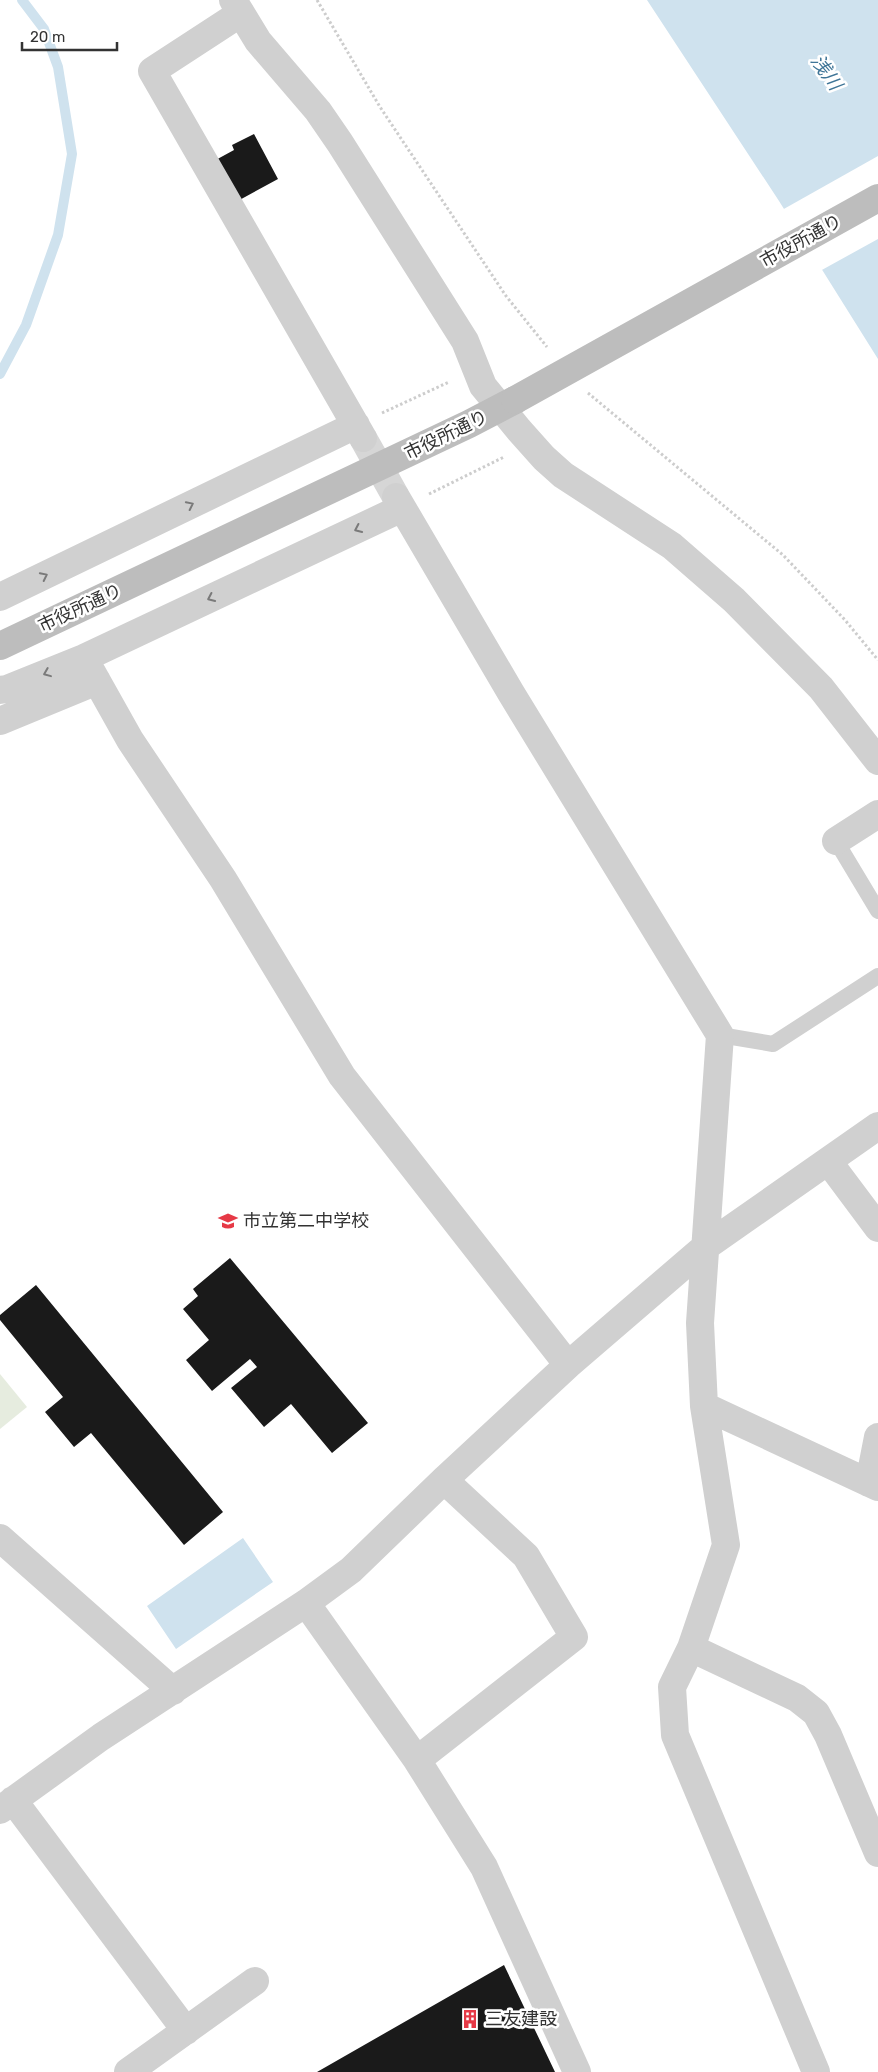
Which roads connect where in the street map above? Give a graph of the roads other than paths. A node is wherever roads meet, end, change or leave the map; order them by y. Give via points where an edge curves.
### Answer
1 (237, 6) edge
2 (878, 198) edge
3 (509, 404) junction
4 (0, 597) edge
5 (0, 646) edge
6 (91, 670) junction
7 (0, 690) edge
8 (0, 721) edge
9 (878, 761) edge
10 (878, 814) edge
11 (836, 841) joint
12 (878, 910) edge
13 (878, 976) edge
14 (720, 1035) junction
15 (878, 1126) edge
16 (828, 1161) junction
17 (878, 1228) edge
18 (705, 1247) junction
19 (568, 1365) junction
20 (704, 1406) junction
21 (878, 1437) edge
22 (444, 1480) junction
23 (874, 1485) edge
24 (0, 1538) edge
25 (10, 1562) edge
26 (306, 1603) junction
27 (691, 1648) junction
28 (173, 1691) junction
29 (416, 1760) junction
30 (7, 1805) edge
31 (878, 1853) edge
32 (255, 1981) dead end
33 (186, 2031) junction
34 (128, 2072) edge
35 (576, 2072) edge
36 (816, 2072) edge

1 - 3 street via 258,41 318,111 340,143 465,341 483,386
4 -> 1 street via 360,432 152,71
2 - 3 street, 市役所通り, bridge
3 - 5 street, 市役所通り
3 - 9 street via 544,458 588,492 672,546 740,606 821,688
6 -> 7 street
6 - 8 street
14 -> 6 street via 510,693 408,500
6 - 19 street via 130,740 222,879 342,1076
10 - 11 street
11 - 12 lane
13 - 14 lane via 773,1044
14 - 18 street
15 - 16 street
16 - 17 street
16 - 18 street
18 - 19 street
18 - 20 street via 700,1323
19 - 22 street
20 - 23 street
20 - 27 street via 726,1546
21 - 23 street
22 - 26 street via 351,1570
22 - 29 street via 526,1556 574,1637
24 - 25 street
25 - 28 street
26 - 28 street
26 - 29 street
27 - 31 street via 797,1698 816,1713
27 - 36 street via 672,1687 675,1735
28 - 30 street via 101,1737
29 - 35 street via 484,1867
30 - 33 street
32 - 33 street
33 - 34 street

